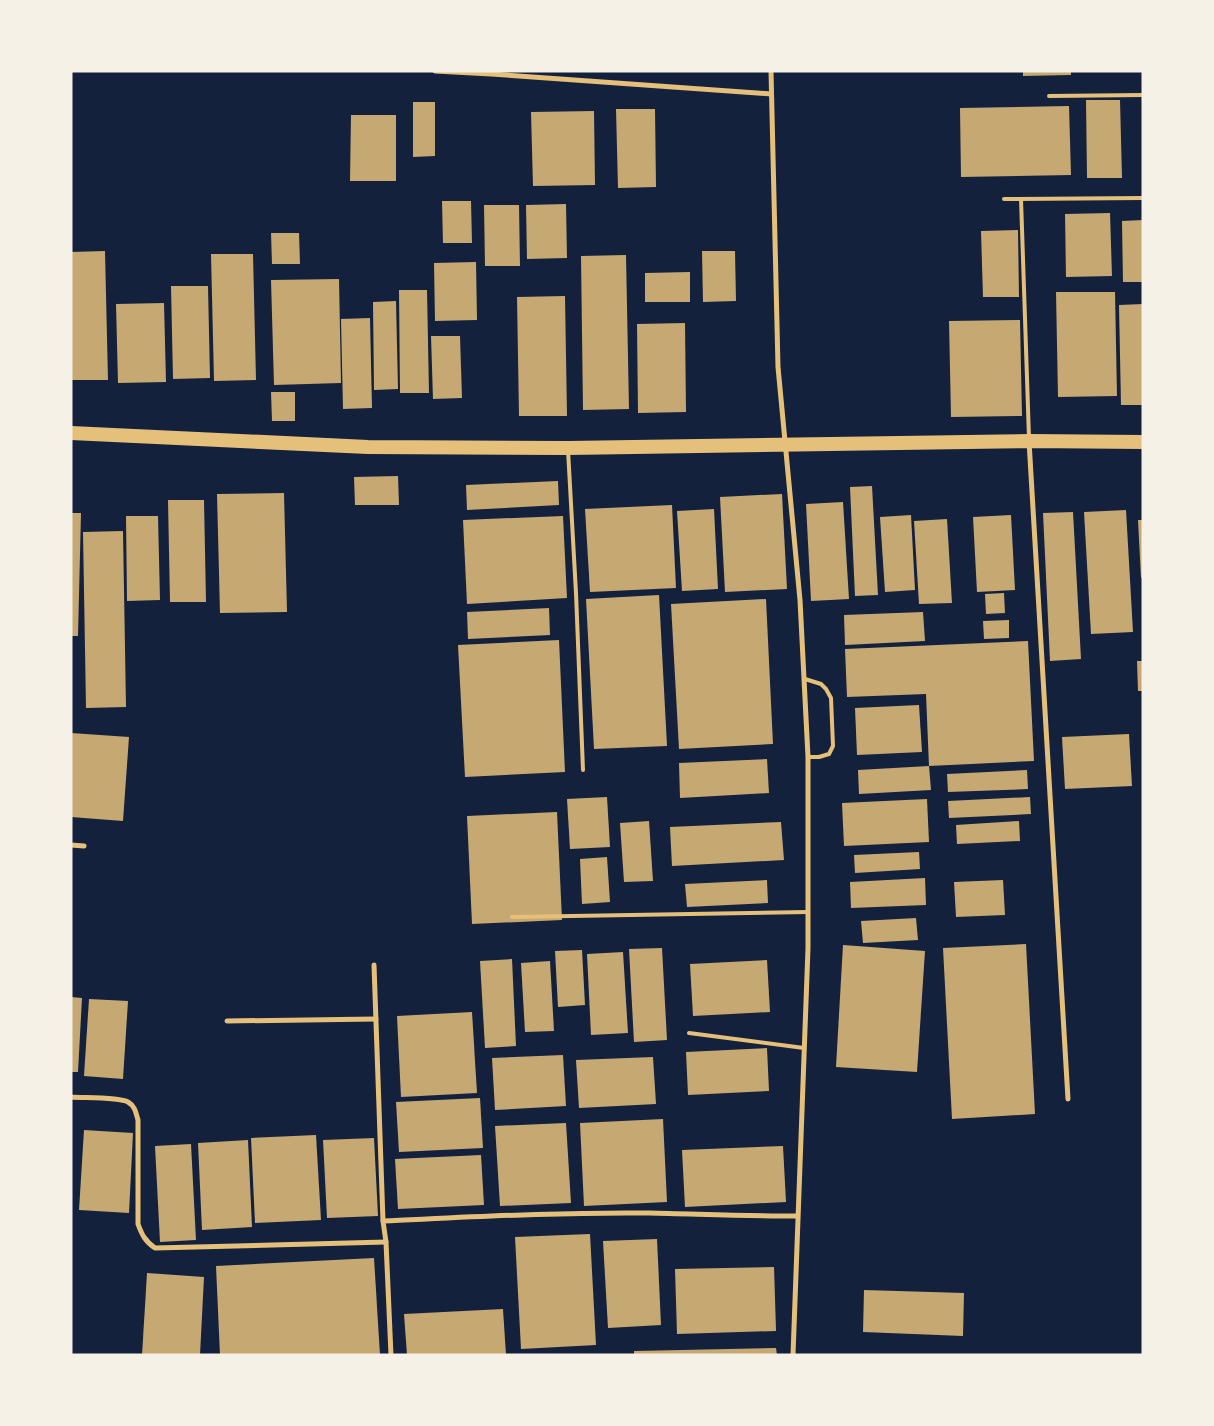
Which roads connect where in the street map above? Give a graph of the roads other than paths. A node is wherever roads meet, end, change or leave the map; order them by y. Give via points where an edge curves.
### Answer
1 (435, 71) edge
2 (771, 71) edge
3 (771, 94) junction
4 (1143, 95) edge
5 (1049, 96) dead end
6 (1143, 198) edge
7 (1004, 199) dead end
8 (1021, 199) junction
9 (71, 433) edge
10 (1029, 441) junction
11 (1143, 442) edge
12 (784, 446) junction
13 (568, 448) junction
14 (805, 679) junction
15 (808, 757) junction
16 (583, 770) dead end
17 (71, 845) edge
18 (84, 846) dead end
19 (808, 912) junction
20 (512, 917) dead end
21 (374, 965) dead end
22 (376, 1019) junction
23 (227, 1021) dead end
24 (689, 1033) dead end
25 (804, 1048) junction
26 (71, 1097) edge
27 (1068, 1099) dead end
28 (797, 1216) junction
29 (383, 1221) junction
30 (386, 1242) junction
31 (391, 1355) edge
32 (793, 1355) edge

1 - 3 street
2 - 3 street
3 - 12 street via 778,367
4 - 5 lane
6 - 8 lane
7 - 8 lane
8 - 10 lane
9 - 13 highway via 368,448
10 - 11 highway
10 - 12 highway
10 - 27 street
12 - 13 highway
12 - 14 street
13 - 16 lane
14 - 15 street
14 - 15 lane via 821,684 830,698 833,746 829,754
15 - 19 street
17 - 18 street
19 - 20 lane
19 - 25 street
21 - 22 street
22 - 23 street
22 - 29 street
24 - 25 lane
25 - 28 street
26 - 30 street via 120,1100 129,1102 136,1110 138,1224 142,1236 155,1248
28 - 29 street via 648,1213
28 - 32 street
29 - 30 street
30 - 31 street

